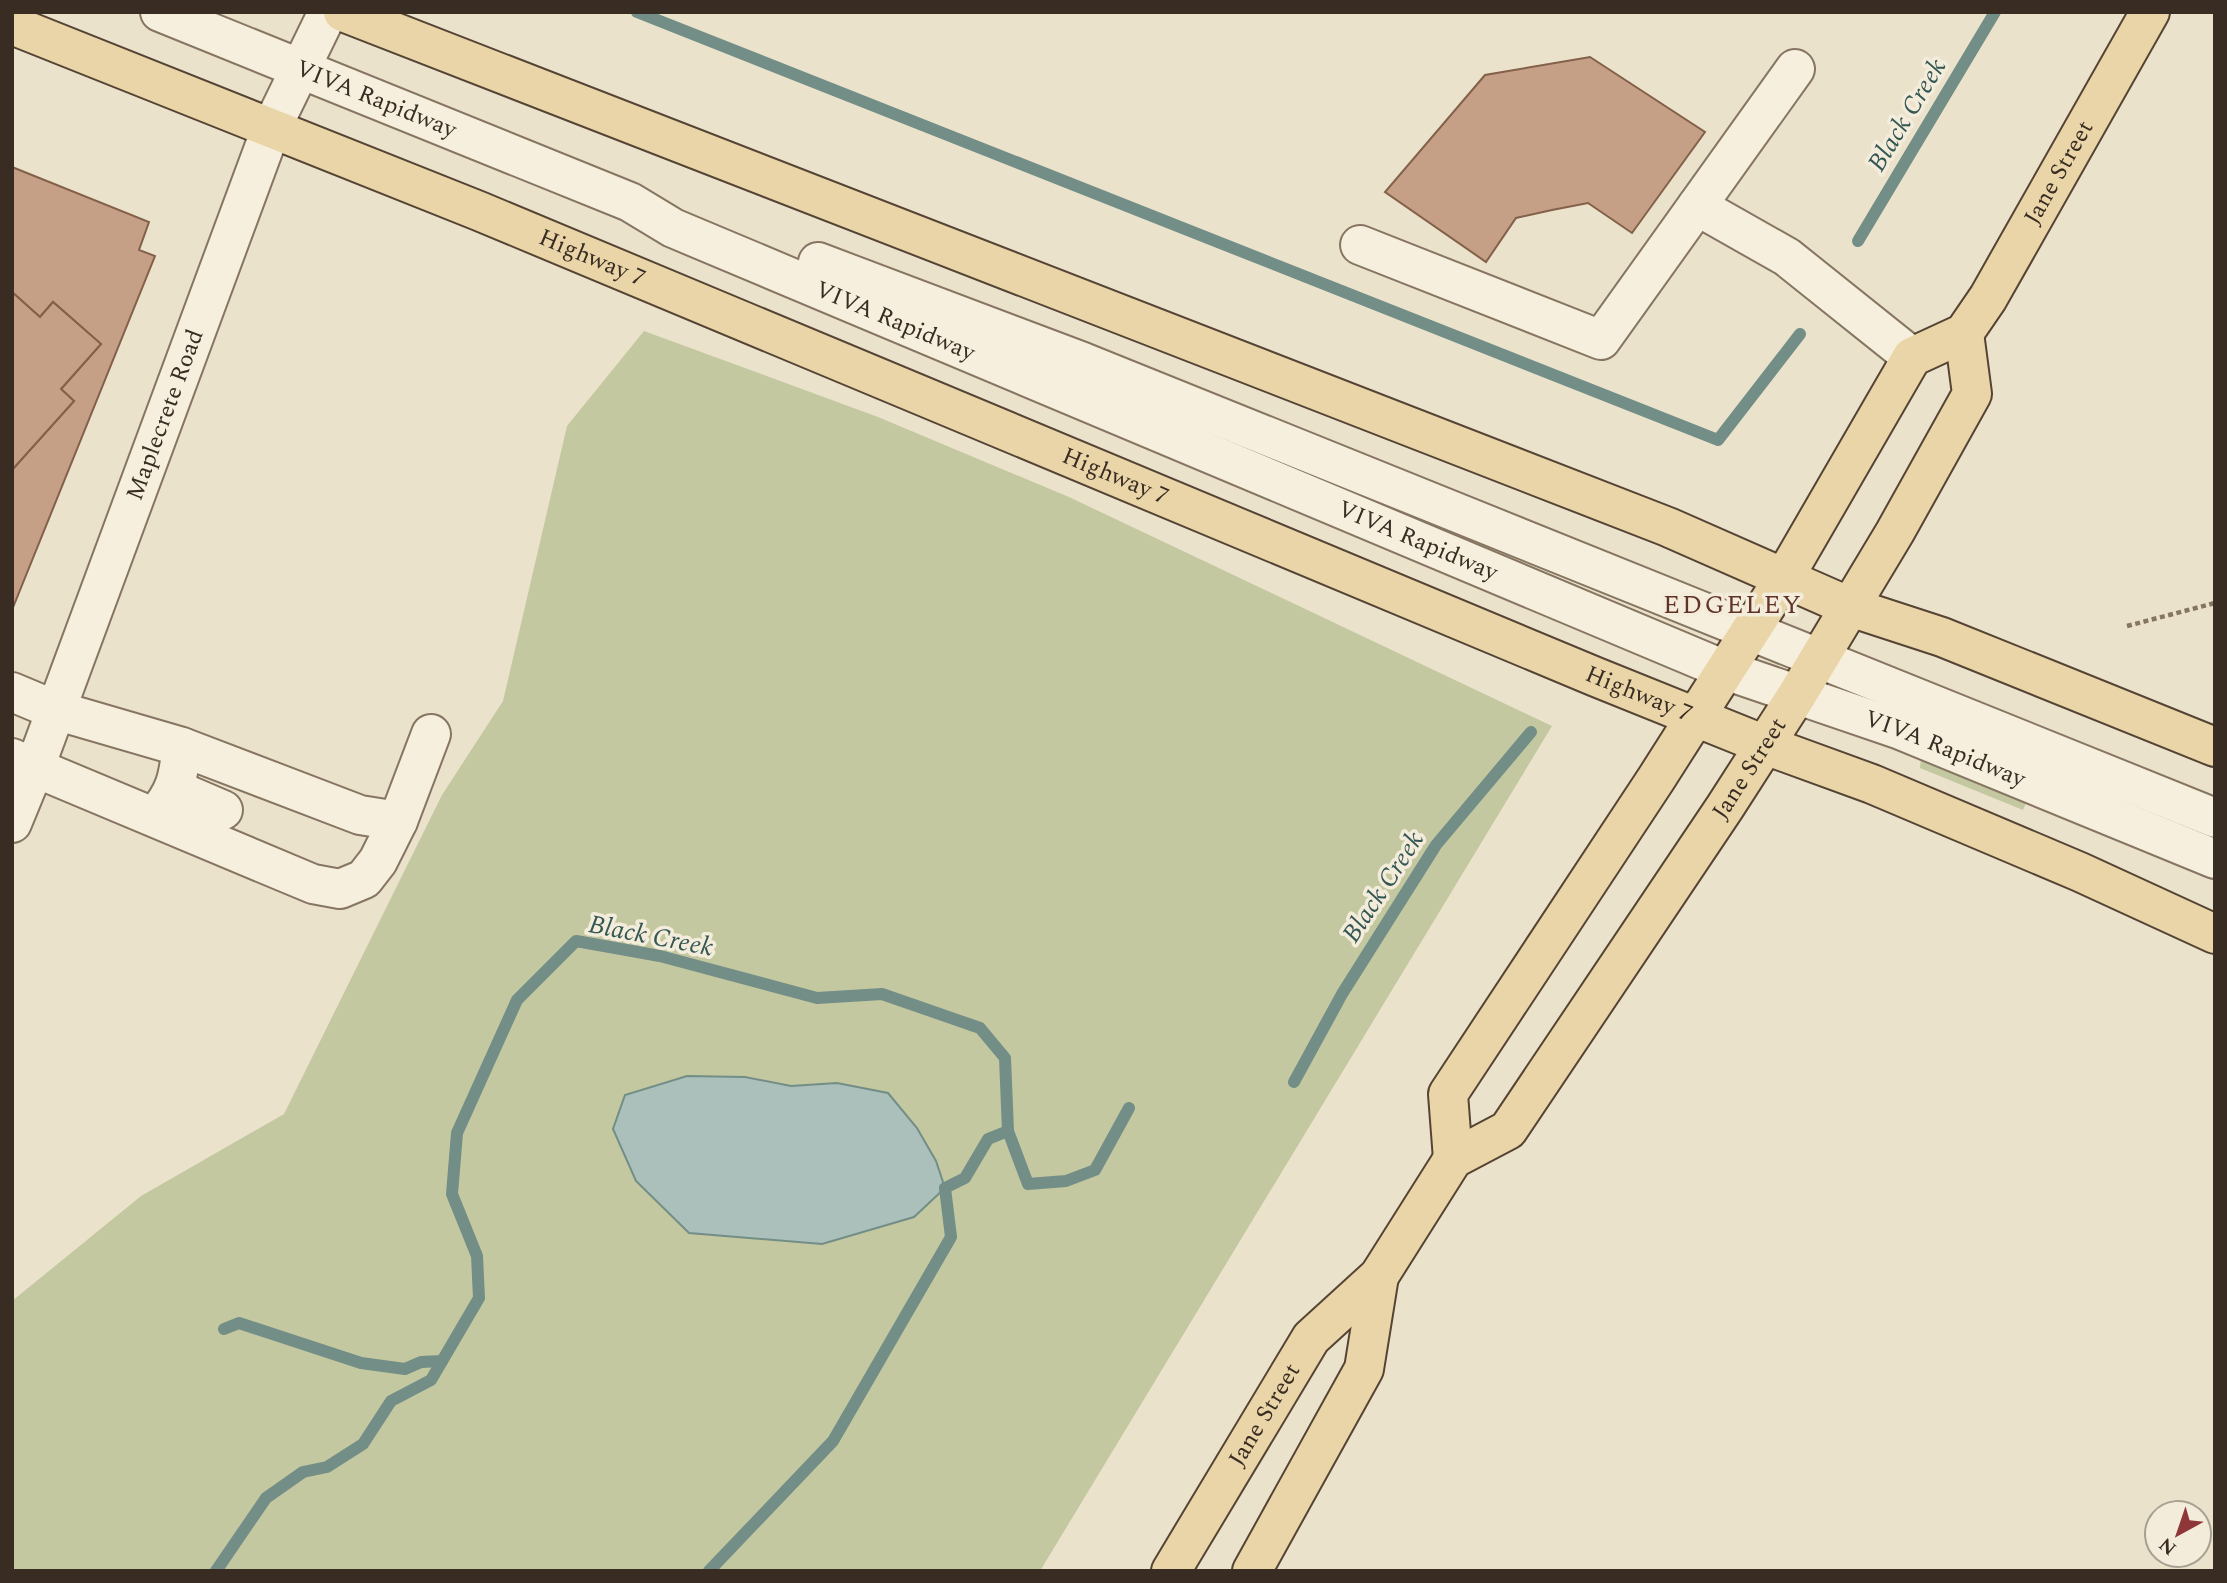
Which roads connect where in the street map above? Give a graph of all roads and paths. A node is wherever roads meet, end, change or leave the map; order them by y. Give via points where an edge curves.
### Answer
1 (160, 12) edge
2 (328, 12) edge
3 (344, 12) edge
4 (2150, 12) edge
5 (12, 25) edge
6 (1795, 69) dead end
7 (300, 70) junction
8 (271, 129) junction
9 (630, 202) junction
10 (1697, 206) junction
11 (1360, 245) dead end
12 (1964, 333) junction
13 (1912, 357) junction
14 (1784, 578) junction
15 (2215, 603) edge
16 (1850, 607) junction
17 (2127, 626) dead end
18 (1750, 631) junction
19 (1819, 658) junction
20 (1725, 670) junction
21 (12, 692) edge
22 (1797, 695) junction
23 (55, 710) junction
24 (1696, 716) junction
25 (431, 734) dead end
26 (1765, 745) junction
27 (182, 747) junction
28 (2215, 747) edge
29 (24, 762) edge
30 (164, 803) junction
31 (223, 810) dead end
32 (2215, 818) edge
33 (398, 821) junction
34 (12, 823) edge
35 (2215, 859) edge
36 (2147, 902) junction
37 (2215, 919) edge
38 (2215, 934) edge
39 (1453, 1159) junction
40 (1379, 1276) junction
41 (1171, 1571) edge
42 (1252, 1571) edge

1 - 7 street, VIVA Rapidway
2 - 7 street, Maplecrete Road
3 - 14 main road via 1668,527
4 - 12 main road, Jane Street
5 - 8 main road, Highway 7
6 - 10 street
7 - 8 street, Maplecrete Road
7 - 9 street, VIVA Rapidway
8 - 23 street, Maplecrete Road
8 - 24 main road, Highway 7
9 - 18 street, VIVA Rapidway via 676,209 1083,362
9 - 20 street, VIVA Rapidway via 673,228
10 - 11 street via 1601,340
10 - 13 street via 1787,257
12 - 13 main road
12 - 16 main road, Jane Street via 1972,394
13 - 14 main road
14 - 16 main road
14 - 18 main road
15 - 17 path
16 - 19 main road, Jane Street
16 - 28 main road via 1942,637
18 - 19 street, VIVA Rapidway
18 - 20 main road
19 - 22 main road, Jane Street
19 - 32 street, VIVA Rapidway
20 - 22 street, VIVA Rapidway
20 - 24 main road
21 - 23 street
22 - 26 main road, Jane Street
22 - 35 street, VIVA Rapidway via 1898,729
23 - 27 street
23 - 29 street, Maplecrete Road
24 - 26 main road, Highway 7
24 - 39 main road via 1448,1094
25 - 33 street
26 - 36 main road, Highway 7 via 1872,783
26 - 39 main road, Jane Street via 1508,1130
27 - 30 street via 177,780
27 - 33 street via 359,815
29 - 30 street
29 - 34 street, Maplecrete Road
30 - 31 street
30 - 33 street via 313,884 340,889 364,878
36 - 37 main road
36 - 38 main road, Highway 7
39 - 40 main road, Jane Street
40 - 41 main road, Jane Street via 1311,1338
40 - 42 main road, Jane Street via 1364,1369

